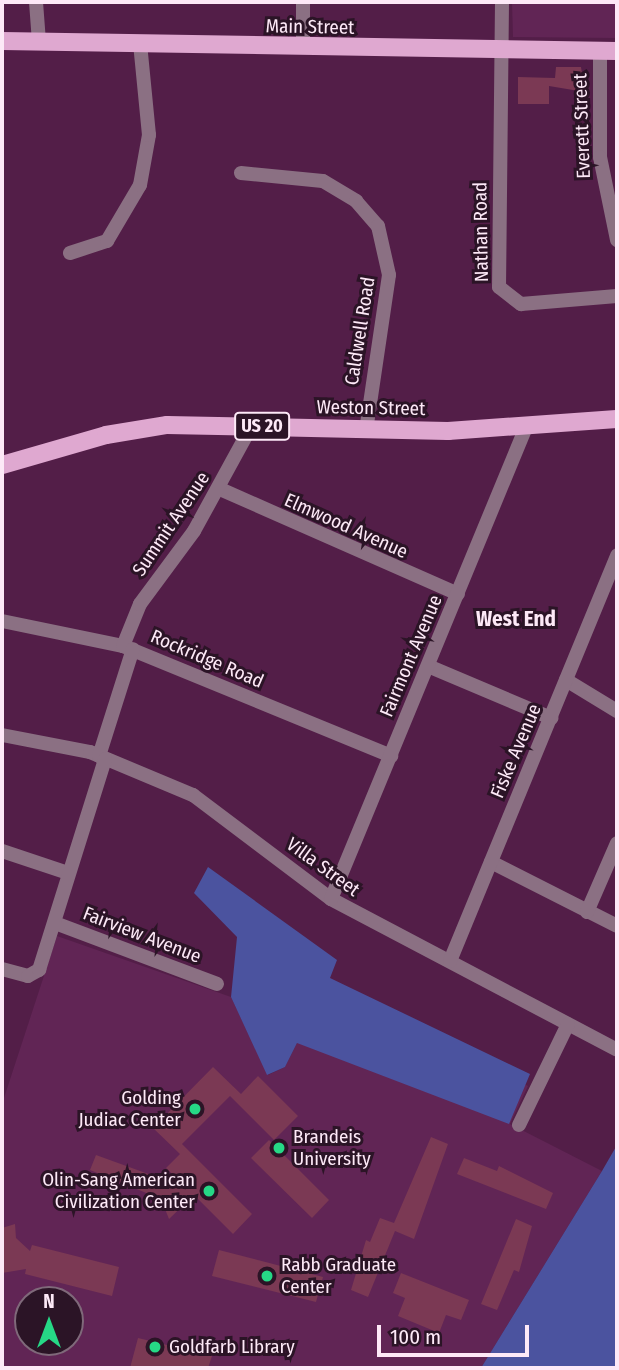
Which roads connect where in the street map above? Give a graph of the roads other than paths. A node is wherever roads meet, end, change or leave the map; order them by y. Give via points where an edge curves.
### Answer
1 (36, 2) edge
2 (303, 2) edge
3 (502, 2) edge
4 (2, 41) edge
5 (39, 42) junction
6 (140, 44) junction
7 (303, 47) junction
8 (502, 50) junction
9 (608, 51) edge
10 (241, 173) dead end
11 (617, 240) edge
12 (70, 253) dead end
13 (617, 296) edge
14 (617, 419) edge
15 (252, 425) junction
16 (526, 428) junction
17 (366, 430) junction
18 (2, 465) edge
19 (220, 489) junction
20 (617, 556) edge
21 (458, 594) junction
22 (2, 621) edge
23 (128, 648) junction
24 (428, 666) junction
25 (566, 680) junction
26 (617, 711) edge
27 (551, 718) junction
28 (2, 735) edge
29 (391, 755) junction
30 (102, 757) junction
31 (617, 843) edge
32 (2, 851) edge
33 (491, 862) junction
34 (68, 873) junction
35 (331, 899) junction
36 (587, 912) junction
37 (55, 923) junction
38 (617, 926) edge
39 (450, 961) junction
40 (2, 969) edge
41 (217, 984) dead end
42 (568, 1024) junction
43 (617, 1050) edge
44 (519, 1125) dead end

1 - 5 street
2 - 7 street
3 - 8 street
4 - 5 main road, Main Street
5 - 6 main road, Main Street
6 - 7 main road, Main Street
6 - 12 street via 149,135 140,185 111,237 94,248
7 - 8 main road, Main Street
8 - 9 main road, Main Street
8 - 13 street, Nathan Road via 499,287 522,304
9 - 11 street, Everett Street via 599,146
10 - 17 street, Caldwell Road via 320,180 356,201 378,226 389,275
14 - 16 main road, Weston Street / US 20
15 - 17 main road, Weston Street / US 20
15 - 18 main road, Weston Street / US 20 via 139,428
15 - 19 street, Summit Avenue
16 - 17 main road, Weston Street / US 20
16 - 21 street, Fairmont Avenue
19 - 21 street, Elmwood Avenue
19 - 23 street, Summit Avenue via 140,604
20 - 25 street, Fiske Avenue
21 - 24 street, Fairmont Avenue
22 - 23 street, Rockridge Road
23 - 29 street, Rockridge Road
23 - 30 street, Summit Avenue
24 - 27 street
24 - 29 street, Fairmont Avenue
25 - 26 street
25 - 27 street, Fiske Avenue
27 - 33 street, Fiske Avenue
28 - 30 street, Villa Street
29 - 35 street, Fairmont Avenue
30 - 34 street, Summit Avenue
30 - 35 street, Villa Street via 210,805
31 - 36 street
32 - 34 street
33 - 36 street
33 - 39 street, Fiske Avenue
34 - 37 street, Summit Avenue
35 - 39 street, Villa Street
36 - 38 street
37 - 40 street, Summit Avenue via 35,975
37 - 41 street, Fairview Avenue
39 - 42 street, Villa Street
42 - 43 street, Villa Street
42 - 44 street

